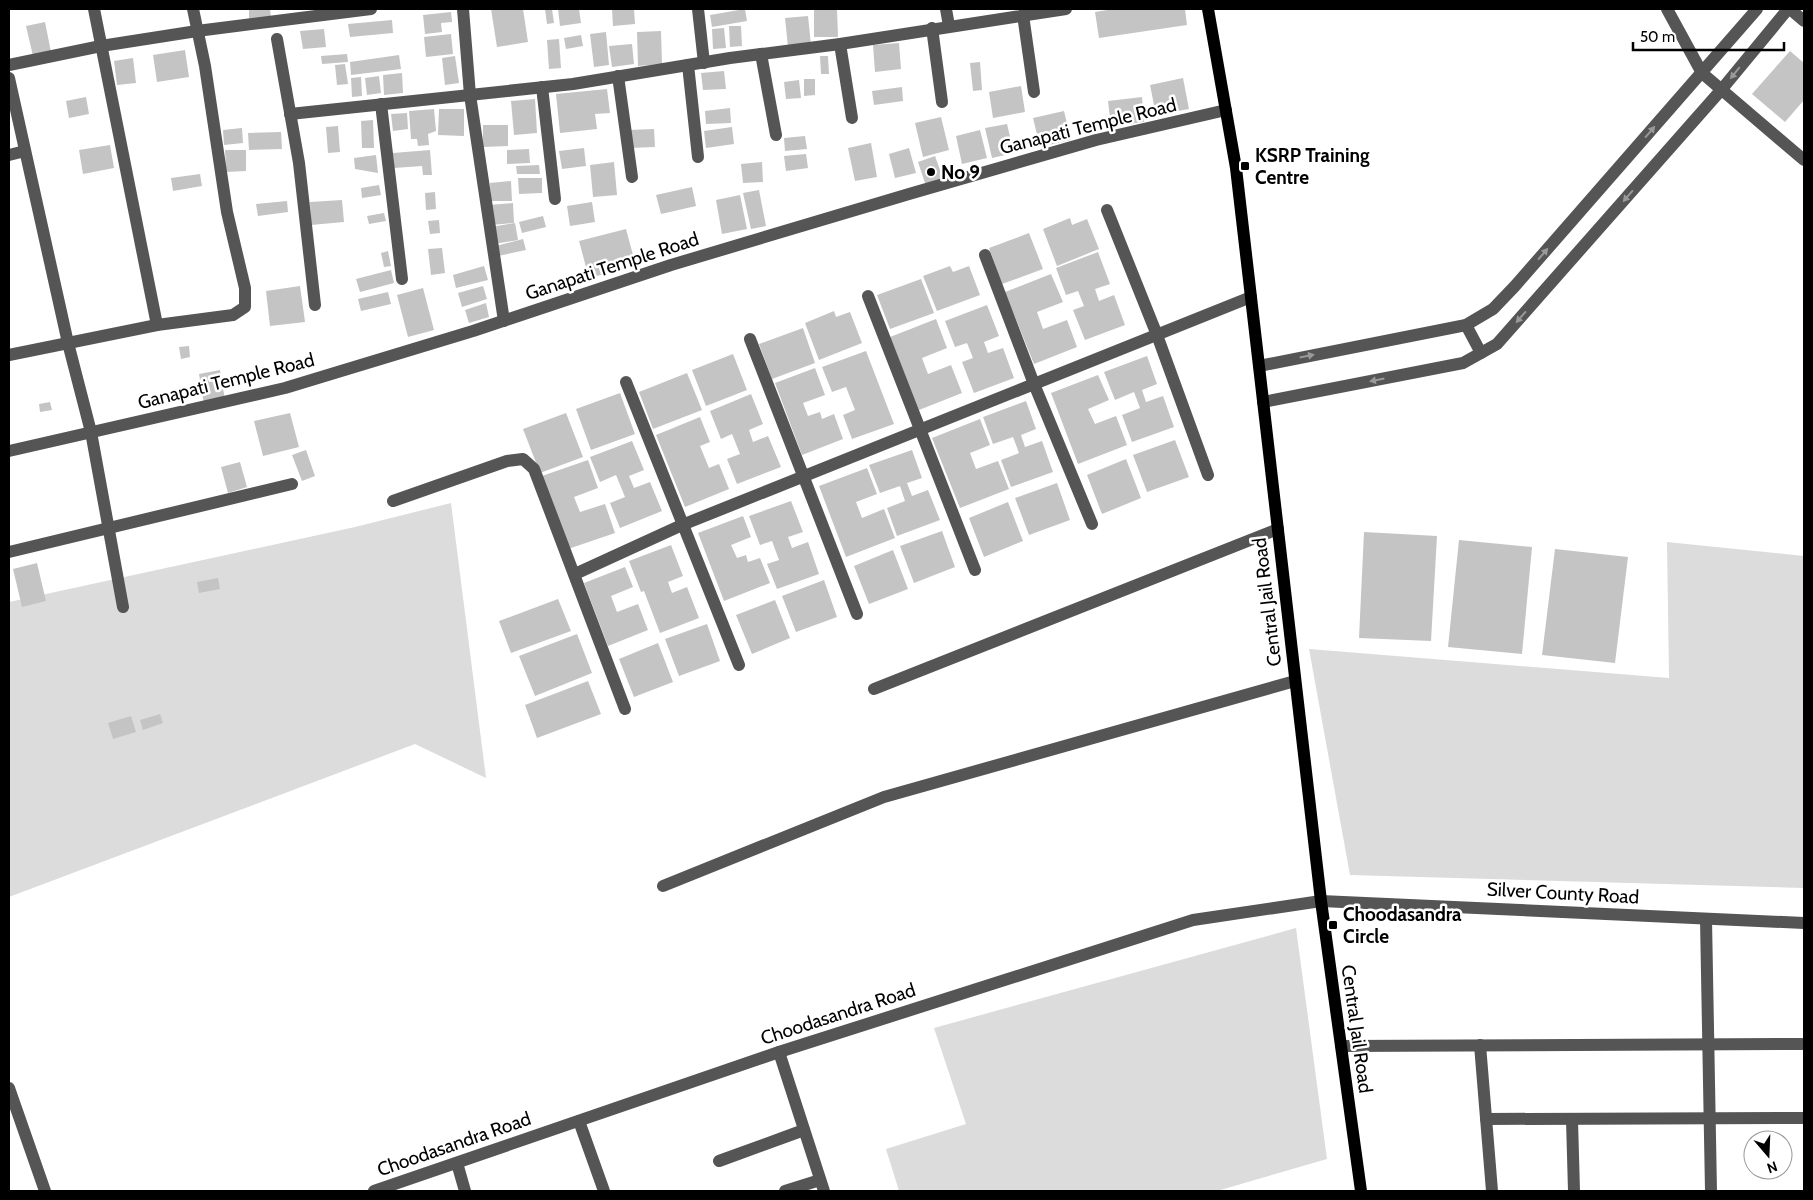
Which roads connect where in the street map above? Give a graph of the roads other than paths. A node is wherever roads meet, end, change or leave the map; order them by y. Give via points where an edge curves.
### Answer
1 (94, 9) edge
2 (193, 9) edge
3 (371, 9) edge
4 (463, 9) edge
5 (698, 9) edge
6 (946, 9) edge
7 (1066, 9) edge
8 (1208, 9) edge
9 (1667, 9) edge
10 (1757, 9) edge
11 (1789, 9) edge
12 (1022, 15) junction
13 (1804, 21) edge
14 (949, 26) junction
15 (932, 28) junction
16 (197, 31) junction
17 (277, 39) dead end
18 (840, 44) junction
19 (101, 46) junction
20 (761, 54) junction
21 (704, 63) junction
22 (9, 65) edge
23 (688, 65) junction
24 (1702, 73) junction
25 (618, 76) junction
26 (9, 78) edge
27 (542, 87) junction
28 (1722, 89) junction
29 (1034, 92) dead end
30 (470, 94) junction
31 (942, 102) dead end
32 (381, 104) junction
33 (1226, 110) junction
34 (290, 114) junction
35 (852, 118) dead end
36 (776, 135) dead end
37 (25, 151) junction
38 (9, 155) edge
39 (698, 156) dead end
40 (1804, 160) edge
41 (632, 178) dead end
42 (555, 199) dead end
43 (1107, 210) dead end
44 (985, 255) dead end
45 (402, 279) dead end
46 (868, 296) dead end
47 (1251, 297) junction
48 (315, 306) dead end
49 (504, 321) junction
50 (1466, 324) junction
51 (157, 325) junction
52 (1157, 335) junction
53 (750, 339) dead end
54 (68, 343) junction
55 (1481, 353) junction
56 (9, 355) edge
57 (1259, 366) junction
58 (626, 382) dead end
59 (1034, 384) junction
60 (1263, 402) junction
61 (921, 430) junction
62 (90, 432) junction
63 (9, 451) edge
64 (1208, 475) dead end
65 (805, 476) junction
66 (292, 484) dead end
67 (393, 501) dead end
68 (1092, 524) dead end
69 (682, 525) junction
70 (109, 527) junction
71 (1278, 529) junction
72 (9, 552) edge
73 (975, 570) dead end
74 (574, 574) junction
75 (123, 607) dead end
76 (857, 614) dead end
77 (739, 665) dead end
78 (1296, 681) junction
79 (874, 690) dead end
80 (625, 709) dead end
81 (663, 886) dead end
82 (1321, 901) junction
83 (1706, 918) junction
84 (1804, 923) edge
85 (1804, 1044) edge
86 (1708, 1045) junction
87 (1341, 1046) junction
88 (1480, 1046) junction
89 (779, 1052) junction
90 (9, 1088) edge
91 (1709, 1118) junction
92 (1804, 1118) edge
93 (1486, 1119) junction
94 (1572, 1120) junction
95 (579, 1121) junction
96 (804, 1130) junction
97 (719, 1161) dead end
98 (457, 1163) junction
99 (822, 1186) edge
100 (45, 1191) edge
101 (374, 1191) edge
102 (465, 1191) edge
103 (604, 1191) edge
104 (786, 1191) edge
105 (1361, 1191) edge
106 (1492, 1191) edge
107 (1574, 1191) edge
108 (1711, 1191) edge

1 - 19 street
2 - 16 street
3 - 16 street
4 - 30 street
5 - 21 street
6 - 14 street
7 - 12 street
8 - 33 main road, Central Jail Road
9 - 24 street
10 - 24 street
11 - 13 street
11 -> 28 street
12 - 14 street
12 - 29 street
14 - 15 street
15 - 18 street
15 - 31 street
16 - 19 street
16 - 51 street via 227,212 245,288 245,307 233,315
17 - 34 street
18 - 20 street
18 - 35 street
19 - 22 street
19 - 51 street
20 - 21 street
20 - 36 street
21 - 23 street
23 - 25 street
23 - 39 street
24 - 28 street
50 -> 24 street via 1493,309 1515,286
25 - 27 street
25 - 41 street
26 - 37 street
27 - 30 street
27 - 42 street
28 - 40 street
28 -> 55 street via 1497,344
30 - 32 street
30 - 49 street
32 - 34 street
32 - 45 street
33 - 47 main road, Central Jail Road
33 - 49 street, Ganapati Temple Road via 1096,140 909,194 671,265
34 - 48 street via 299,163
37 - 38 street
37 - 54 street
43 - 52 street
44 - 59 street
46 - 61 street
47 - 52 street
47 - 57 main road, Central Jail Road
49 - 62 street, Ganapati Temple Road via 285,388
50 - 55 street
57 -> 50 street
51 - 54 street
52 - 59 street
52 - 64 street
53 - 65 street
54 - 56 street
54 - 62 street
55 -> 60 street via 1463,363
57 - 60 main road, Central Jail Road
58 - 69 street
59 - 61 street
59 - 68 street
60 - 71 main road, Central Jail Road
61 - 65 street
61 - 73 street
62 - 63 street, Ganapati Temple Road
62 - 70 street
65 - 69 street
65 - 76 street
66 - 70 street
67 - 74 street via 507,461 522,460 534,469
69 - 74 street
69 - 77 street
70 - 72 street
70 - 75 street
71 - 78 main road, Central Jail Road
71 - 79 street
74 - 80 street
78 - 81 street via 884,797
78 - 82 main road, Central Jail Road
82 - 83 street, Silver County Road
82 - 87 main road, Central Jail Road
82 - 89 street, Choodasandra Road via 1193,920
83 - 84 street, Silver County Road
83 - 86 street
85 - 86 street
86 - 88 street
86 - 91 street
87 - 88 street
87 - 105 main road, Central Jail Road
88 - 93 street
89 - 95 street, Choodasandra Road
89 - 96 street
90 - 100 street
91 - 92 street
91 - 94 street
91 - 108 street
93 - 94 street
93 - 106 street
94 - 107 street
95 - 98 street, Choodasandra Road
95 - 103 street
96 - 97 street
96 - 99 street
98 - 101 street, Choodasandra Road
98 - 102 street
99 - 104 street

